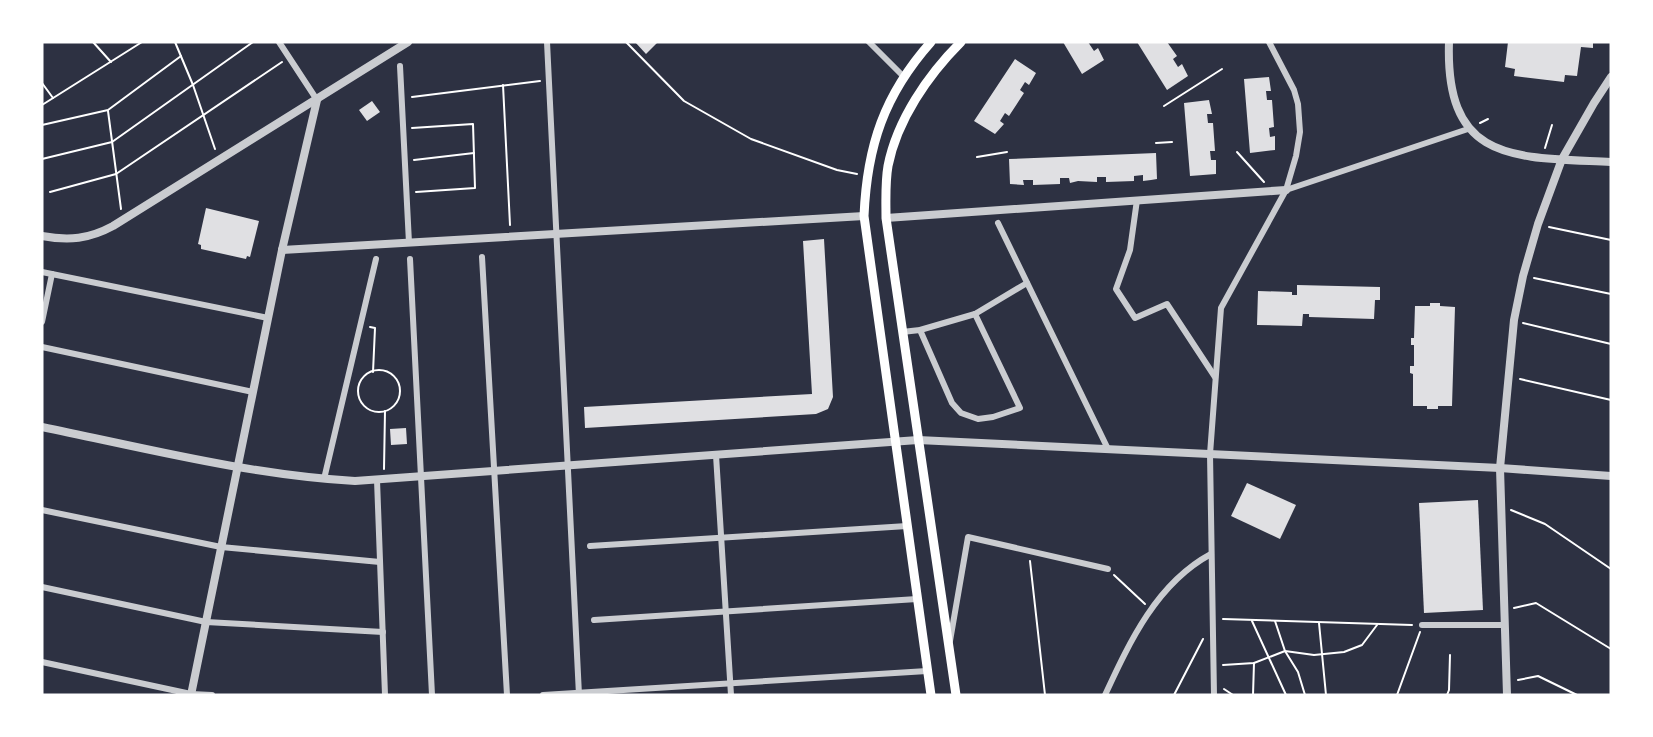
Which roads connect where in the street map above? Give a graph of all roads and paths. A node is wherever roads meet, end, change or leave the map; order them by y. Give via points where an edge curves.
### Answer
1 (93, 42) edge
2 (142, 42) edge
3 (175, 42) edge
4 (254, 42) edge
5 (279, 42) edge
6 (408, 42) edge
7 (547, 42) edge
8 (626, 42) edge
9 (869, 42) edge
10 (931, 42) edge
11 (961, 42) edge
12 (1269, 42) edge
13 (1449, 42) edge
14 (181, 56) junction
15 (289, 57) junction
16 (111, 62) junction
17 (400, 66) dead end
18 (1222, 69) dead end
19 (904, 77) junction
20 (1611, 78) edge
21 (549, 80) junction
22 (42, 83) edge
23 (193, 85) junction
24 (503, 85) junction
25 (53, 98) junction
26 (402, 98) junction
27 (317, 100) junction
28 (42, 105) edge
29 (1164, 106) dead end
30 (108, 110) junction
31 (203, 116) junction
32 (42, 125) edge
33 (1552, 125) dead end
34 (404, 129) junction
35 (1468, 129) junction
36 (112, 141) junction
37 (1172, 142) dead end
38 (1156, 143) dead end
39 (1007, 152) dead end
40 (1238, 152) dead end
41 (474, 153) junction
42 (976, 157) dead end
43 (1543, 157) junction
44 (42, 159) edge
45 (1562, 159) junction
46 (220, 161) junction
47 (405, 161) junction
48 (1611, 162) edge
49 (116, 174) junction
50 (866, 175) junction
51 (1272, 190) junction
52 (1286, 190) junction
53 (50, 192) dead end
54 (407, 193) junction
55 (1137, 200) junction
56 (864, 216) junction
57 (886, 218) junction
58 (123, 221) junction
59 (998, 223) dead end
60 (1538, 224) junction
61 (557, 234) junction
62 (42, 236) edge
63 (510, 237) junction
64 (1611, 240) edge
65 (409, 243) junction
66 (282, 250) junction
67 (482, 257) dead end
68 (375, 259) dead end
69 (410, 259) dead end
70 (42, 272) edge
71 (52, 274) junction
72 (1523, 276) junction
73 (1027, 283) junction
74 (1611, 294) edge
75 (975, 314) junction
76 (268, 318) junction
77 (1514, 320) junction
78 (42, 322) edge
79 (360, 326) junction
80 (920, 330) junction
81 (902, 332) junction
82 (1611, 344) edge
83 (42, 347) edge
84 (373, 372) junction
85 (1507, 377) junction
86 (1215, 378) junction
87 (253, 392) junction
88 (1611, 400) edge
89 (385, 411) junction
90 (42, 427) edge
91 (918, 440) junction
92 (895, 441) junction
93 (1108, 449) junction
94 (1210, 454) junction
95 (716, 455) junction
96 (238, 466) junction
97 (568, 466) junction
98 (1500, 468) junction
99 (494, 471) junction
100 (1611, 476) edge
101 (421, 477) junction
102 (324, 479) junction
103 (380, 480) junction
104 (1500, 505) junction
105 (42, 510) edge
106 (907, 526) junction
107 (721, 537) junction
108 (590, 546) dead end
109 (221, 547) junction
110 (1029, 551) junction
111 (1211, 554) junction
112 (380, 562) junction
113 (1108, 569) joint
114 (1611, 569) edge
115 (42, 587) edge
116 (917, 599) junction
117 (1150, 609) junction
118 (1503, 610) junction
119 (726, 612) junction
120 (1213, 619) junction
121 (594, 620) dead end
122 (1251, 620) junction
123 (1275, 621) junction
124 (206, 622) junction
125 (1319, 622) junction
126 (1378, 624) junction
127 (1422, 625) junction
128 (1503, 625) junction
129 (383, 632) junction
130 (1203, 638) dead end
131 (949, 649) junction
132 (1611, 649) edge
133 (1285, 651) junction
134 (1322, 655) junction
135 (1450, 655) dead end
136 (1270, 657) junction
137 (42, 662) edge
138 (1254, 663) junction
139 (1214, 666) junction
140 (927, 671) junction
141 (730, 683) junction
142 (1505, 683) junction
143 (191, 694) edge
144 (579, 694) edge
145 (212, 695) edge
146 (385, 695) edge
147 (432, 695) edge
148 (507, 695) edge
149 (543, 695) edge
150 (731, 695) edge
151 (931, 695) edge
152 (956, 695) edge
153 (1045, 695) edge
154 (1105, 695) edge
155 (1174, 695) edge
156 (1214, 695) edge
157 (1252, 695) edge
158 (1286, 695) edge
159 (1305, 695) edge
160 (1326, 695) edge
161 (1398, 695) edge
162 (1447, 695) edge
163 (1506, 695) edge
164 (1577, 695) edge

1 - 16 path
2 - 16 path
3 - 14 path
4 - 23 path
5 - 15 street
6 - 27 street
7 - 21 street
8 - 50 path via 684,100 750,139 837,170
9 - 19 street
10 - 19 main road
11 - 57 main road via 928,81 904,122 888,165
12 - 52 street via 1289,78 1299,110 1298,144
13 - 35 street via 1452,87
14 - 23 path
14 - 30 path
15 - 27 street
15 - 31 path
16 - 25 path
17 - 26 street
18 - 29 path
19 - 50 main road via 879,126
20 - 45 street
21 - 24 path
21 - 61 street
22 - 25 path
23 - 31 path
23 - 36 path
24 - 26 path
24 - 63 path
25 - 28 path
26 - 34 street
27 - 46 street
27 - 66 street
30 - 32 path
30 - 36 path
31 - 46 path
31 - 49 path
33 - 43 path
34 - 41 path via 473,124
34 - 47 street
35 - 43 street via 1494,147
35 - 52 street
36 - 44 path
36 - 49 path
37 - 38 path
39 - 42 path
40 - 51 path
41 - 47 path
41 - 54 path via 475,188
43 - 45 street
45 - 48 street
45 - 60 street
46 - 58 street
47 - 54 street
49 - 53 path
49 - 58 path
50 - 56 main road
51 - 52 street
51 - 55 street
52 - 86 street via 1221,308
54 - 65 street
55 - 57 street
55 - 86 street via 1130,250 1116,289 1135,318 1167,304
56 - 61 street
56 - 92 main road
57 - 81 main road
58 - 62 street via 74,240
59 - 73 street
60 - 64 path
60 - 72 street
61 - 63 street
61 - 97 street
63 - 65 street
65 - 66 street
66 - 76 street
67 - 99 street
68 - 79 street
69 - 101 street
70 - 71 street
71 - 76 street
71 - 78 street
72 - 74 path
72 - 77 street
73 - 75 street
73 - 93 street
75 - 80 street
75 - 80 street via 1020,408 978,419 961,413 952,403
76 - 87 street
77 - 82 path
77 - 85 street
79 - 84 path via 375,328
79 - 102 street
80 - 81 street
81 - 91 main road
83 - 87 street
84 - 89 path via 359,387 360,401 371,411
84 - 89 path via 387,372 399,384 399,398
85 - 88 path
85 - 98 street
86 - 94 street
87 - 96 street
89 - 103 path
90 - 96 street
91 - 92 street
91 - 93 street
91 - 131 main road
92 - 95 street
92 - 106 main road
93 - 94 street
94 - 98 street
94 - 111 street
95 - 97 street
95 - 107 street
96 - 102 street
96 - 109 street
97 - 99 street
97 - 144 street
98 - 100 street
98 - 104 street
99 - 101 street
99 - 148 street
101 - 103 street
101 - 147 street
102 - 103 street
103 - 112 street
104 - 114 path via 1545,524
104 - 118 street
105 - 109 street
106 - 107 street
106 - 116 main road
107 - 108 street
107 - 119 street
109 - 112 street
109 - 124 street
110 - 113 street
110 - 131 street via 968,537
110 - 153 path
111 - 117 street via 1194,563
111 - 120 street
112 - 129 street
113 - 117 path
115 - 124 street
116 - 119 street
116 - 140 main road
117 - 154 street via 1126,648
118 - 128 street
118 - 132 path via 1536,603
119 - 121 street
119 - 141 street
120 - 122 path
120 - 139 street
122 - 123 path
122 - 136 path
123 - 125 path
123 - 133 path
124 - 129 street
124 - 143 street
125 - 126 path
125 - 134 path
126 - 127 path
126 - 134 path via 1362,645
127 - 128 street
127 - 161 path
128 - 142 street
129 - 146 street
130 - 155 path
131 - 152 main road
133 - 134 path
133 - 136 path
133 - 159 path via 1298,672
134 - 160 path
135 - 162 path
136 - 138 path
136 - 158 path
137 - 143 street
138 - 139 path
138 - 157 path
139 - 156 street
140 - 141 street
140 - 151 main road
141 - 144 street
141 - 150 street
142 - 163 street
142 - 164 path via 1538,676
143 - 145 street
144 - 149 street

